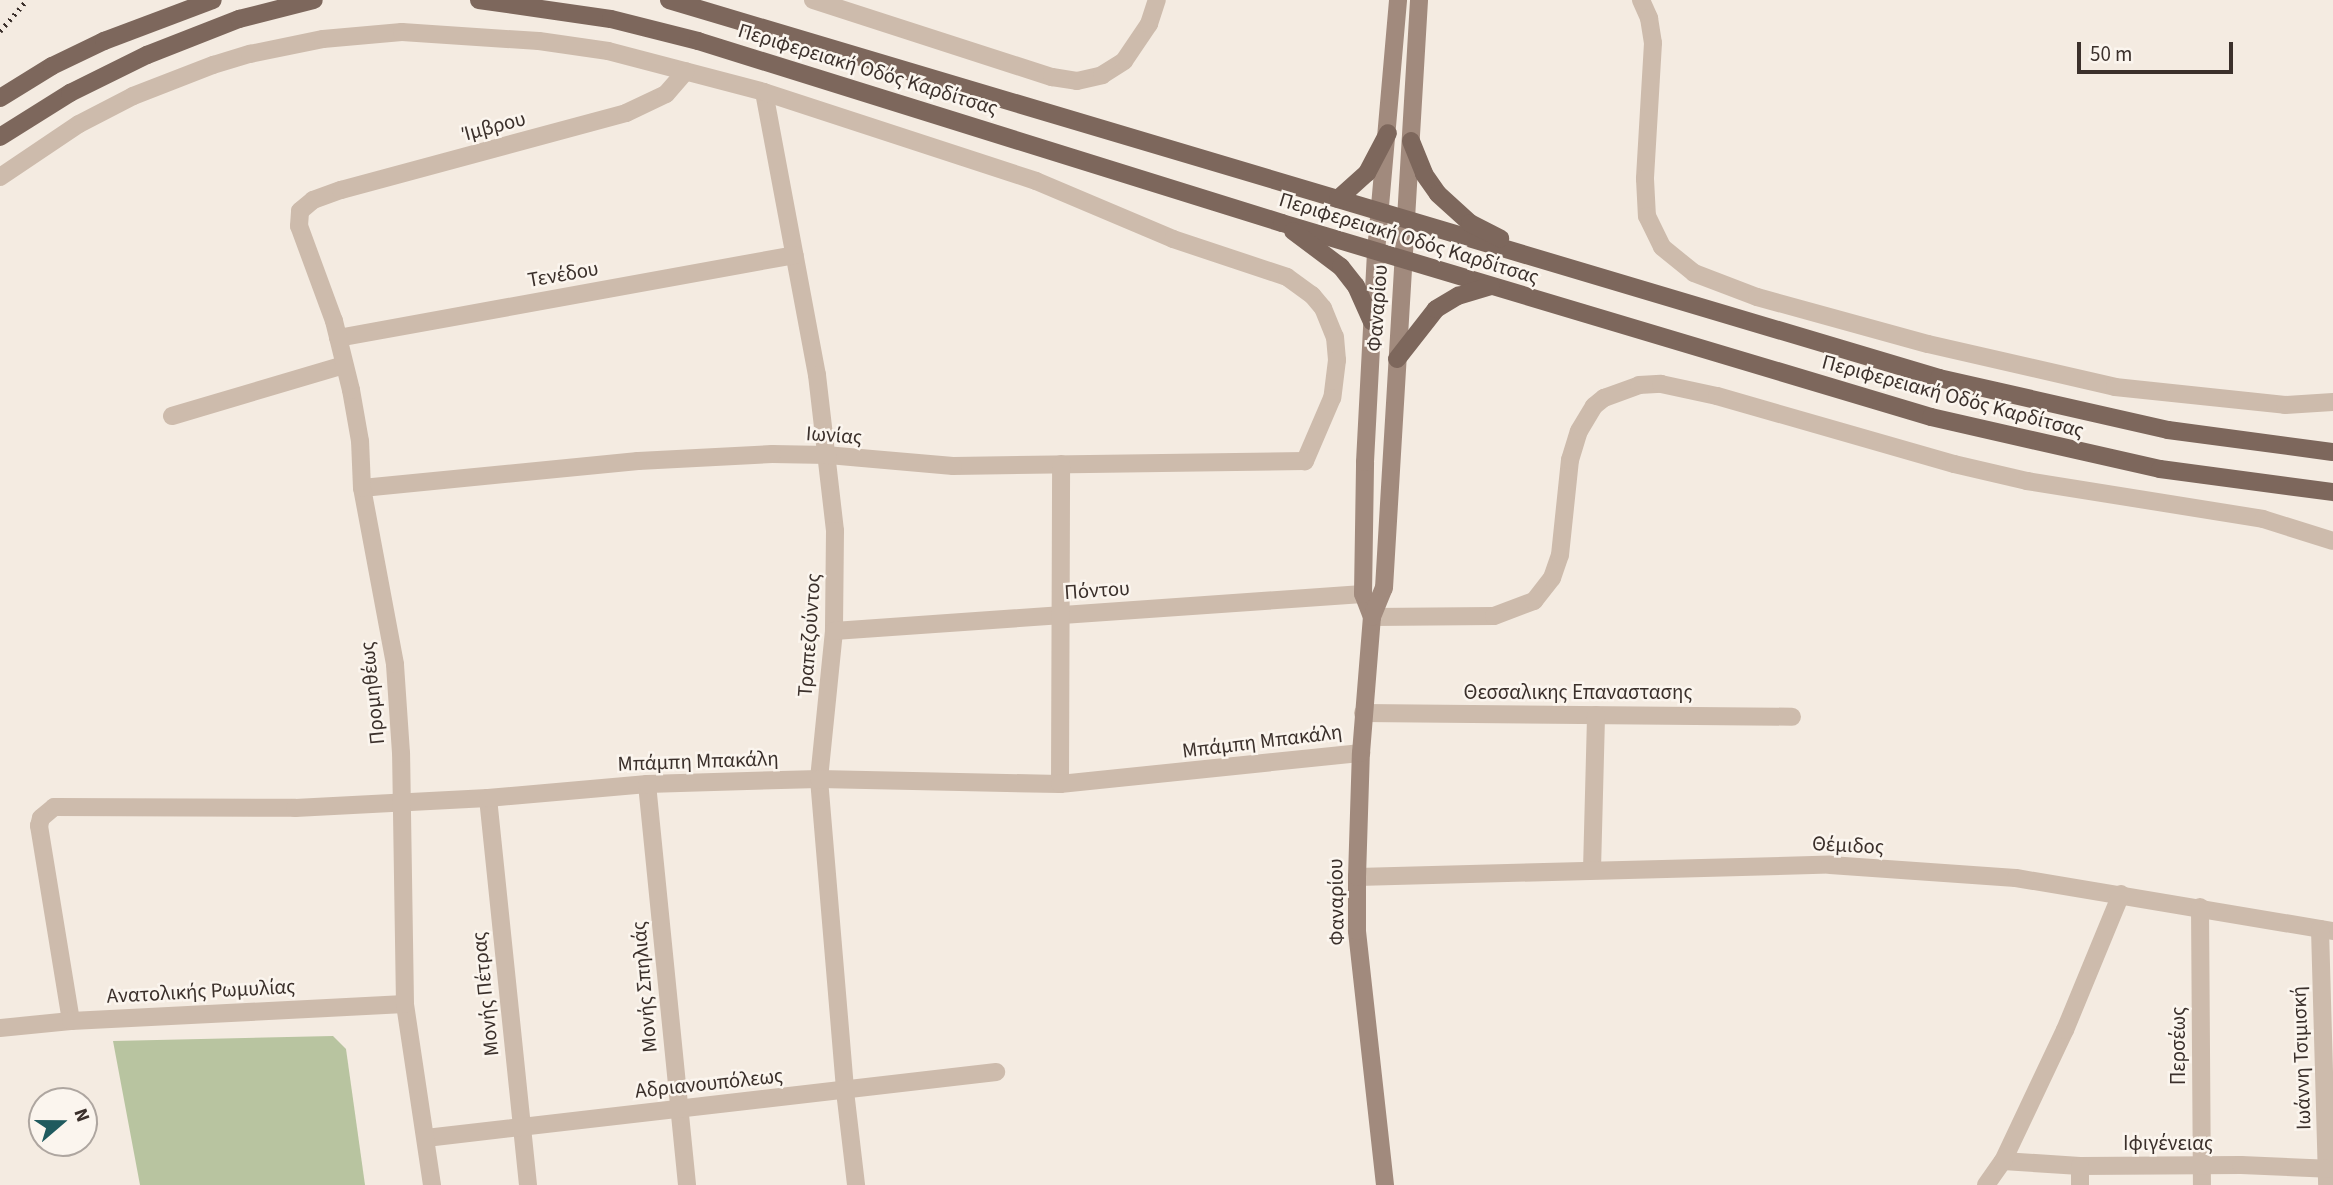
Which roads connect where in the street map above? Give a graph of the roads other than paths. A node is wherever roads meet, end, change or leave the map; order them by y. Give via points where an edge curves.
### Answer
1 (213, 0) edge
2 (314, 0) edge
3 (479, 0) edge
4 (669, 0) edge
5 (813, 0) edge
6 (1157, 0) edge
7 (1398, 0) edge
8 (1419, 0) edge
9 (1641, 0) edge
10 (687, 71) junction
11 (764, 92) junction
12 (0, 98) edge
13 (1388, 133) junction
14 (0, 137) edge
15 (1412, 141) junction
16 (0, 177) edge
17 (1338, 199) junction
18 (303, 207) joint
19 (1379, 211) junction
20 (1407, 219) junction
21 (1282, 223) junction
22 (1376, 251) junction
23 (795, 255) junction
24 (1526, 255) junction
25 (1403, 260) junction
26 (1491, 286) junction
27 (1372, 322) junction
28 (338, 338) junction
29 (1397, 359) junction
30 (344, 365) junction
31 (2333, 402) edge
32 (172, 416) dead end
33 (2333, 452) edge
34 (828, 455) junction
35 (1061, 464) junction
36 (362, 488) junction
37 (2333, 492) edge
38 (2333, 541) edge
39 (1363, 594) junction
40 (1061, 615) junction
41 (1372, 617) junction
42 (834, 631) junction
43 (1363, 713) junction
44 (1596, 715) junction
45 (1792, 716) dead end
46 (1361, 753) junction
47 (819, 779) junction
48 (647, 784) junction
49 (1060, 784) junction
50 (488, 798) junction
51 (402, 803) junction
52 (1592, 870) junction
53 (1357, 877) junction
54 (2121, 894) junction
55 (2200, 907) junction
56 (2327, 930) edge
57 (405, 1004) junction
58 (72, 1021) junction
59 (0, 1028) edge
60 (996, 1072) dead end
61 (845, 1091) junction
62 (678, 1109) junction
63 (521, 1126) junction
64 (426, 1138) junction
65 (2003, 1161) junction
66 (2202, 1165) junction
67 (2080, 1166) junction
68 (2329, 1174) edge
69 (432, 1185) edge
70 (527, 1185) edge
71 (687, 1185) edge
72 (856, 1185) edge
73 (1385, 1185) edge
74 (1986, 1185) edge
75 (2080, 1185) edge
76 (2202, 1185) edge

1 - 12 main road via 104,41
2 - 14 main road via 239,19 157,51 80,88
3 - 21 main road, Περιφερειακή Οδός Καρδίτσας via 571,11 670,33
4 - 17 main road, Περιφερειακή Οδός Καρδίτσας
5 - 6 street via 1070,80 1097,77 1124,61 1149,24
7 - 13 main road, Φαναρίου
8 - 15 main road, Φαναρίου
9 - 31 street via 1653,43 1647,216 1662,247 1694,273 1737,291 1928,344 2115,387 2252,402
10 - 11 street
10 - 16 street via 608,51 488,35 402,32 323,39 213,65 134,96 79,124
10 - 18 street, Ίμβρου via 666,94 626,113 341,190
11 - 23 street, Τραπεζούντος
11 - 35 street, Ιωνίας via 1036,181 1173,239 1276,272 1302,287 1331,322 1337,360 1332,398 1304,461
13 - 17 main road via 1367,173
13 - 19 main road, Φαναρίου
15 - 20 main road, Φαναρίου
15 - 24 main road via 1424,174 1452,208 1469,223
17 - 19 main road, Περιφερειακή Οδός Καρδίτσας
18 - 28 street, Προμηθέως via 299,226
19 - 20 main road, Περιφερειακή Οδός Καρδίτσας
19 - 22 main road, Φαναρίου
20 - 24 main road, Περιφερειακή Οδός Καρδίτσας
20 - 25 main road, Φαναρίου
21 - 22 main road, Περιφερειακή Οδός Καρδίτσας
21 - 27 main road via 1341,267 1356,286
22 - 25 main road, Περιφερειακή Οδός Καρδίτσας
22 - 27 main road, Φαναρίου
23 - 28 street, Τενέδου
23 - 34 street, Τραπεζούντος
24 - 33 main road, Περιφερειακή Οδός Καρδίτσας via 2005,394 2168,430
25 - 26 main road, Περιφερειακή Οδός Καρδίτσας
25 - 29 main road, Φαναρίου
26 - 29 main road via 1458,296 1436,309
26 - 37 main road, Περιφερειακή Οδός Καρδίτσας via 1956,423 2160,469
27 - 39 main road, Φαναρίου
28 - 30 street, Προμηθέως
29 - 41 main road, Φαναρίου via 1384,589
30 - 32 street
30 - 36 street, Προμηθέως via 360,441
34 - 35 street, Ιωνίας via 953,466
34 - 36 street, Ιωνίας via 677,458
34 - 42 street, Τραπεζούντος via 836,561
35 - 40 street
36 - 51 street, Προμηθέως via 395,664
38 - 41 street via 2263,519 2027,481 1717,396 1661,384 1639,385 1604,398 1579,431 1570,460 1560,555 1552,578 1534,601 1494,616
39 - 40 street, Πόντου
39 - 41 main road, Φαναρίου
40 - 42 street, Πόντου
40 - 49 street
41 - 43 main road, Φαναρίου
42 - 47 street, Τραπεζούντος
43 - 44 street, Θεσσαλικης Επαναστασης
43 - 46 main road, Φαναρίου
44 - 45 street, Θεσσαλικης Επαναστασης
44 - 52 street
46 - 49 street, Μπάμπη Μπακάλη
46 - 53 main road, Φαναρίου
47 - 48 street, Μπάμπη Μπακάλη
47 - 49 street, Μπάμπη Μπακάλη
47 - 61 street, Τραπεζούντος
48 - 50 street, Μπάμπη Μπακάλη
48 - 62 street, Μονής Σπηλιάς
50 - 51 street, Μπάμπη Μπακάλη
50 - 63 street, Μονής Πέτρας
51 - 57 street, Προμηθέως
51 - 58 street, Μπάμπη Μπακάλη via 295,808 54,807 39,826
52 - 53 street, Θέμιδος
52 - 54 street, Θέμιδος via 1830,865 2016,878
53 - 73 main road, Φαναρίου via 1357,931
54 - 55 street, Θέμιδος
54 - 65 street via 2065,1030
55 - 56 street, Θέμιδος
55 - 66 street, Περσέως
56 - 68 street, Ιωάννη Τσιμισκή
57 - 58 street, Ανατολικής Ρωμυλίας
57 - 64 street, Προμηθέως
58 - 59 street, Ανατολικής Ρωμυλίας
60 - 61 street, Αδριανουπόλεως
61 - 62 street, Αδριανουπόλεως
61 - 72 street, Τραπεζούντος
62 - 63 street, Αδριανουπόλεως
62 - 71 street, Μονής Σπηλιάς
63 - 64 street, Αδριανουπόλεως
63 - 70 street, Μονής Πέτρας
64 - 69 street, Προμηθέως
65 - 67 street, Ιφιγένειας
65 - 74 street
66 - 67 street, Ιφιγένειας
66 - 68 street, Ιφιγένειας
66 - 76 street, Περσέως
67 - 75 street

